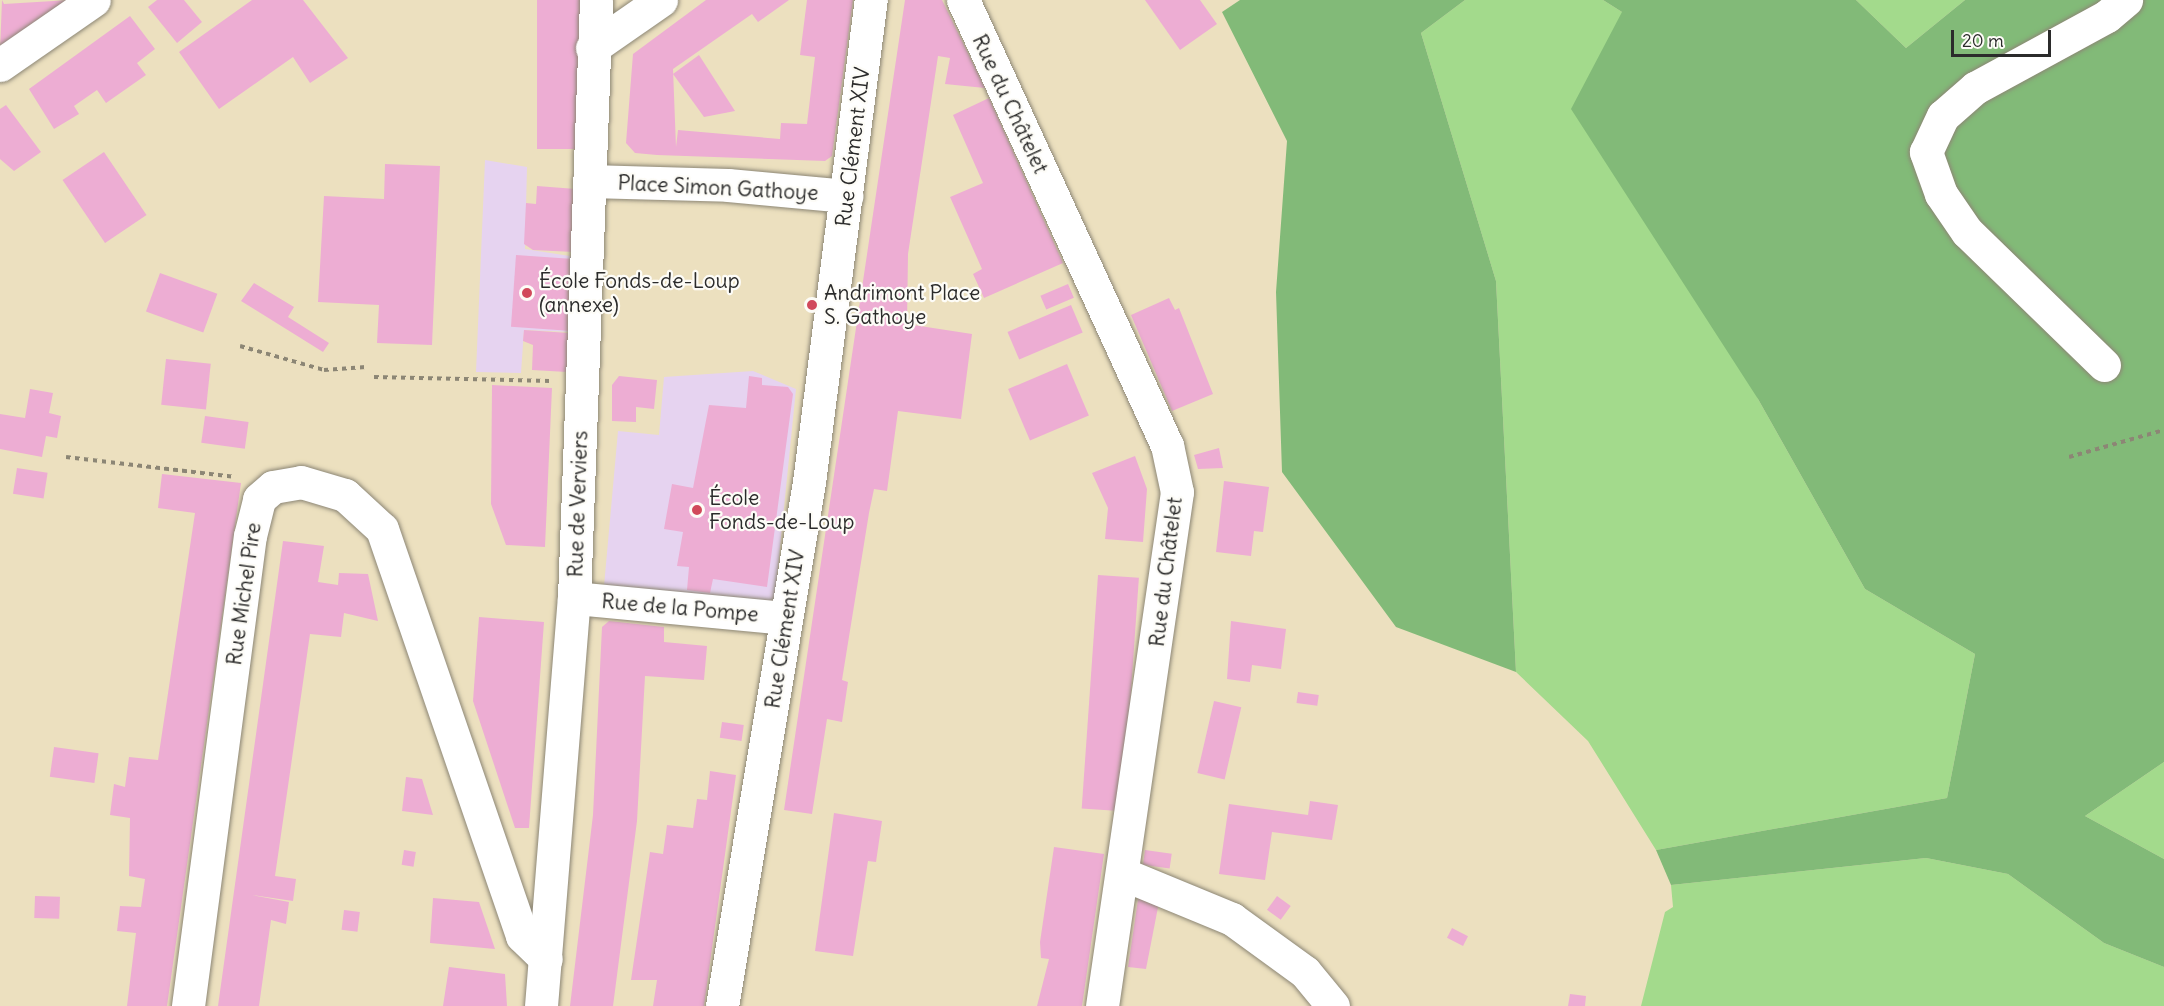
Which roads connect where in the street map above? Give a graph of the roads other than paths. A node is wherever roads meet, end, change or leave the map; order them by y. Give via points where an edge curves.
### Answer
1 (94, 0) edge
2 (596, 0) edge
3 (661, 0) edge
4 (871, 0) edge
5 (963, 0) edge
6 (2126, 0) edge
7 (592, 48) junction
8 (0, 65) edge
9 (589, 182) junction
10 (846, 196) junction
11 (2104, 365) dead end
12 (574, 598) junction
13 (786, 618) junction
14 (1123, 874) junction
15 (546, 959) junction
16 (188, 1006) edge
17 (541, 1006) edge
18 (722, 1006) edge
19 (1102, 1006) edge
20 (1334, 1006) edge

1 - 8 street
2 - 7 street, Rue de Verviers
3 - 7 street
4 - 10 street, Rue Clément XIV
5 - 14 street, Rue du Châtelet via 1167,445 1177,492
6 - 11 street via 2107,16 1975,88 1943,116 1926,152 1941,195 1967,232
7 - 9 street, Rue de Verviers
9 - 10 street, Place Simon Gathoye via 728,185
9 - 12 street, Rue de Verviers
10 - 13 street, Rue Clément XIV
12 - 13 street, Rue de la Pompe
12 - 15 street, Rue de Verviers
13 - 18 street, Rue Clément XIV
14 - 19 street, Rue du Châtelet
14 - 20 street via 1232,919 1305,972
15 - 16 street, Rue Michel Pire via 522,936 382,530 345,495 301,482 273,487 259,499 250,536
15 - 17 street, Rue de Verviers

